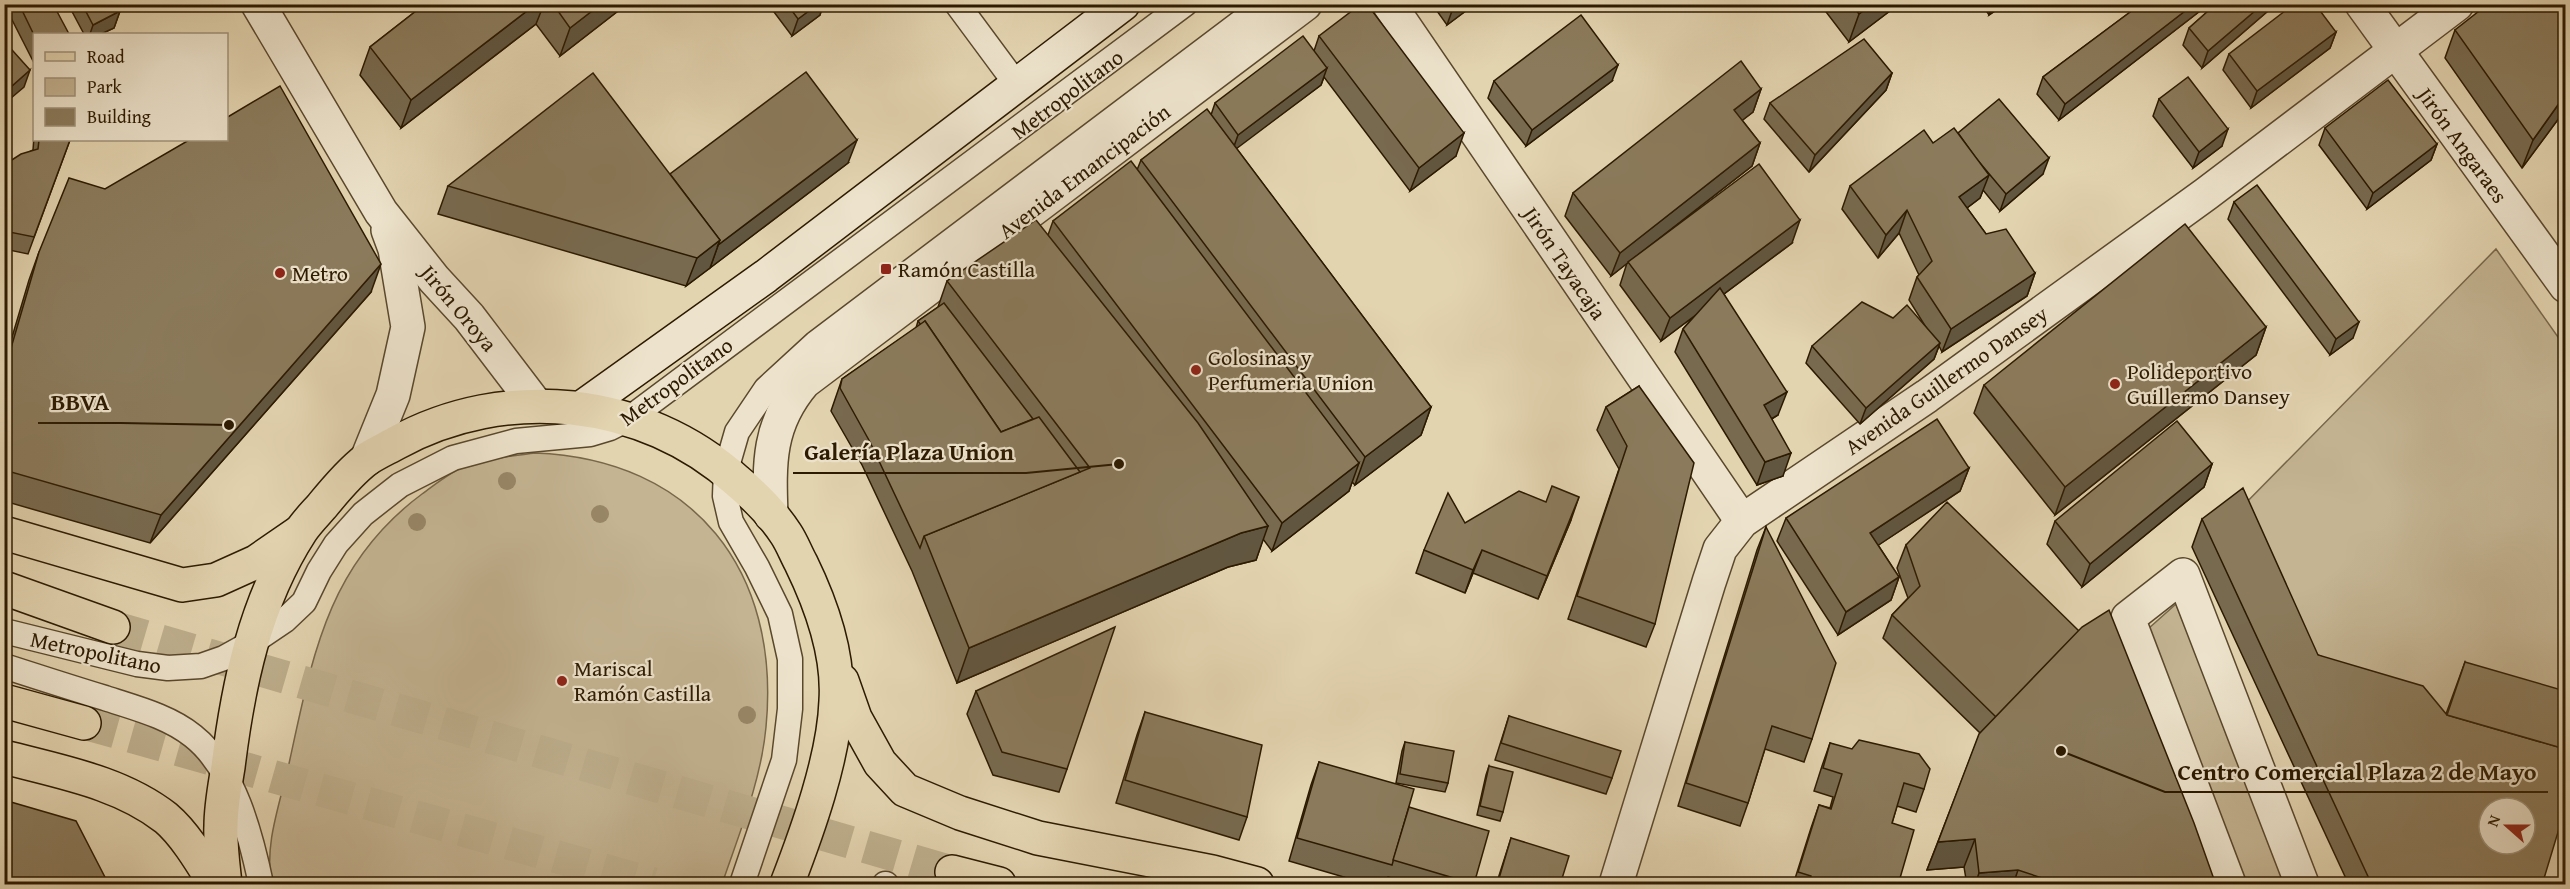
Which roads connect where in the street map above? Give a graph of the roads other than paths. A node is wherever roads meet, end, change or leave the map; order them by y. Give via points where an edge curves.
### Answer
1 (258, 4) edge
2 (957, 4) edge
3 (1123, 4) edge
4 (1185, 4) edge
5 (1265, 4) edge
6 (1305, 4) edge
7 (1389, 4) edge
8 (2361, 4) edge
9 (2457, 4) edge
10 (2395, 52) junction
11 (1017, 85) junction
12 (381, 212) junction
13 (2565, 286) edge
14 (536, 405) junction
15 (580, 408) junction
16 (630, 418) junction
17 (367, 459) junction
18 (726, 470) junction
19 (771, 515) junction
20 (1742, 521) junction
21 (302, 530) junction
22 (4, 533) edge
23 (4, 588) edge
24 (113, 627) tunnel mouth
25 (4, 631) edge
26 (251, 643) junction
27 (832, 652) junction
28 (4, 666) edge
29 (4, 701) edge
30 (84, 723) tunnel mouth
31 (4, 757) edge
32 (226, 779) junction
33 (952, 872) tunnel mouth
34 (214, 885) edge
35 (225, 885) edge
36 (261, 885) edge
37 (742, 885) edge
38 (787, 885) edge
39 (999, 885) edge
40 (1257, 885) edge
41 (1616, 885) edge
42 (2229, 885) edge
43 (2302, 885) edge

1 - 12 street, Jirón Oroya
2 - 11 lane
3 - 11 street
4 - 16 lane, Metropolitano
5 - 18 lane via 792,363 766,389 737,432
6 - 19 street, Avenida Emancipación via 804,382 788,403 773,440
7 - 20 street, Jirón Tayacaja
8 - 10 street, Jirón Angaraes
9 - 10 street, Avenida Guillermo Dansey
10 - 13 street, Jirón Angaraes
10 - 20 street, Avenida Guillermo Dansey via 1927,396
11 - 15 street via 766,276
12 - 14 street, Jirón Oroya via 469,316
12 - 17 street, Jirón Oroya via 395,249 408,327 393,395
14 - 15 main road
14 - 17 main road via 464,415 420,430
15 - 16 main road
16 - 18 main road via 695,448
16 - 26 lane, Metropolitano via 590,434 516,441 453,458 400,485 363,514 336,544 304,602
17 - 21 main road
18 - 19 main road
18 - 37 lane via 725,496 731,522 780,614 790,659 784,760
19 - 27 main road via 786,534 814,591
20 - 41 street, Avenida Guillermo Dansey via 1720,549
21 - 22 main road via 256,562 216,580 182,585
21 - 26 main road via 271,588
23 - 24 main road
25 - 26 lane, Metropolitano via 168,668 201,666
26 - 32 main road
27 - 38 main road via 837,700 829,748
27 - 40 main road via 855,718 880,764 905,790 1038,838 1212,872
28 - 32 lane, Metropolitano via 156,715 193,736
29 - 30 main road
31 - 34 main road via 124,791 167,819 199,858
32 - 35 main road via 220,827
32 - 36 lane, Metropolitano via 253,846
33 - 39 main road
42 - 43 street via 2128,618 2183,575

